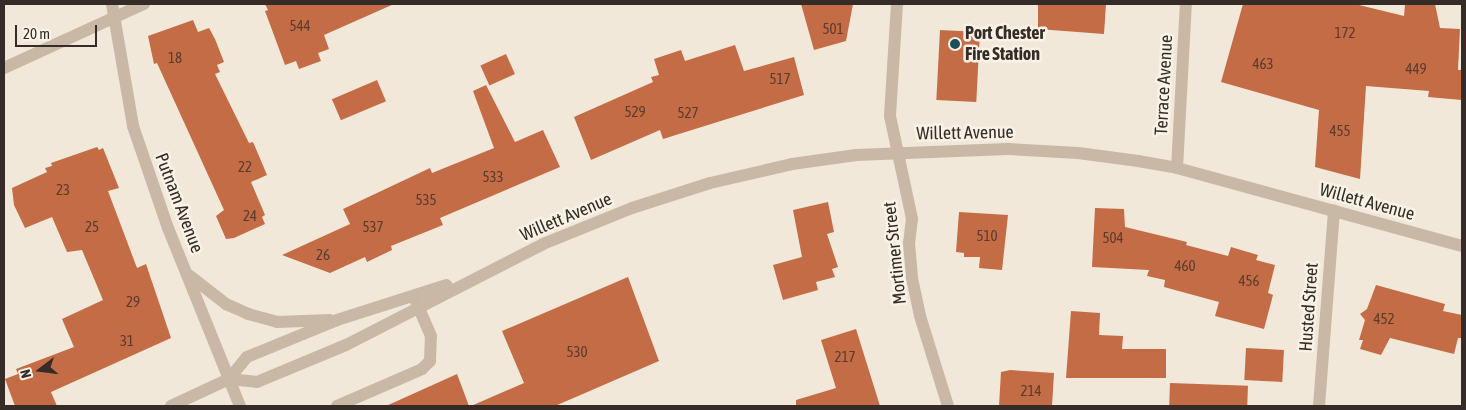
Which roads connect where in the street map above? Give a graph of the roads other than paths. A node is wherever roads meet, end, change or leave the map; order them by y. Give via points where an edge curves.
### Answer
1 (112, 4) edge
2 (144, 4) edge
3 (897, 4) edge
4 (1186, 4) edge
5 (114, 20) junction
6 (4, 68) edge
7 (898, 153) junction
8 (1177, 168) junction
9 (1334, 211) junction
10 (1462, 246) edge
11 (188, 274) junction
12 (416, 301) junction
13 (337, 320) junction
14 (229, 379) junction
15 (171, 406) edge
16 (240, 406) edge
17 (337, 406) edge
18 (948, 406) edge
19 (1320, 406) edge

1 - 5 street, Putnam Avenue
2 - 5 street
3 - 7 street, Mortimer Street via 890,116
4 - 8 street, Terrace Avenue
5 - 6 street
5 - 11 street, Putnam Avenue via 133,126
7 - 8 street, Willett Avenue via 1008,149 1069,152
7 - 12 street, Willett Avenue via 792,164 710,182 632,208 543,244
7 - 18 street, Mortimer Street via 912,219 909,243 914,288
8 - 9 street, Willett Avenue
9 - 10 street, Willett Avenue
9 - 19 street, Husted Street
11 - 13 street via 226,304 248,314 277,322
11 - 14 street, Putnam Avenue
12 - 13 street, Willett Avenue
12 - 14 street, Willett Avenue via 346,345 257,382
12 - 17 street via 431,336 430,361 422,369
13 - 14 street, Willett Avenue via 247,357
14 - 15 street, Willett Avenue
14 - 16 street, Putnam Avenue

